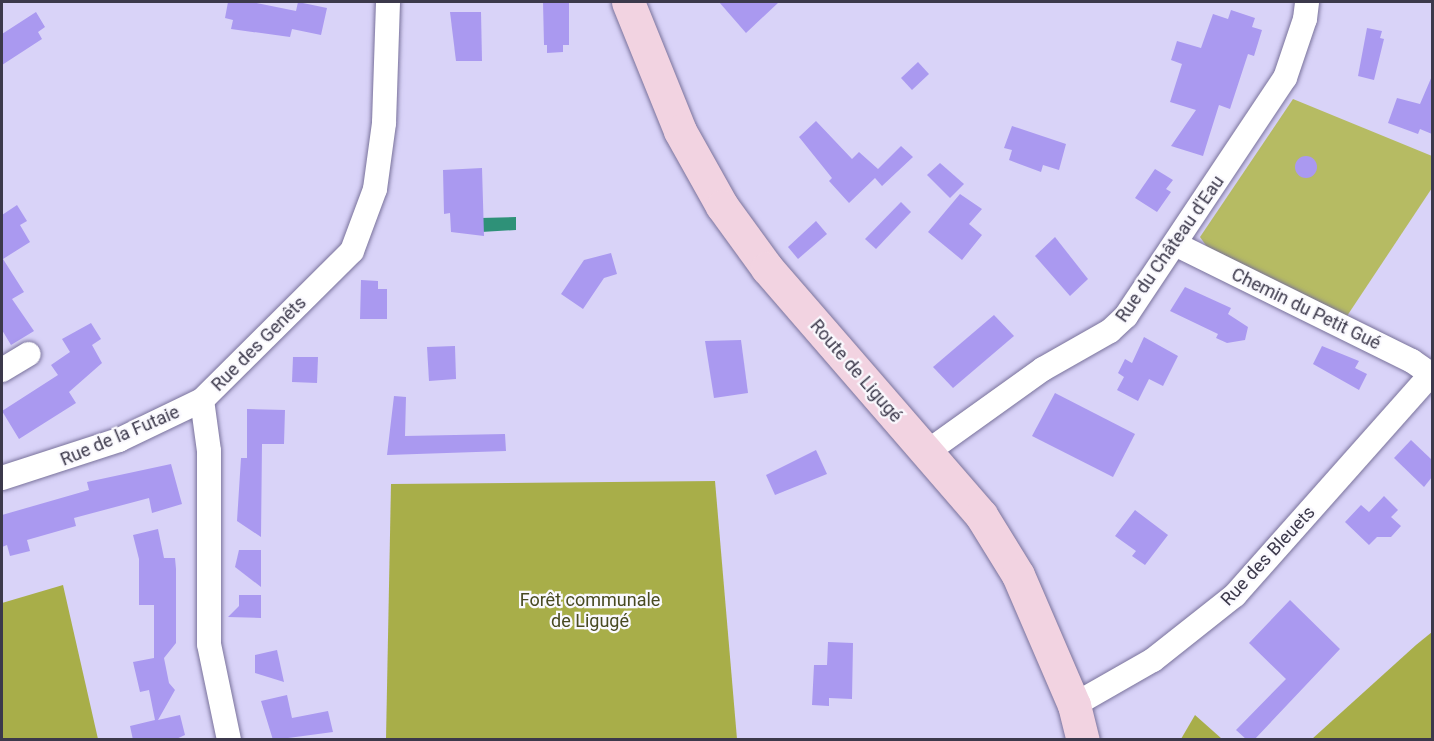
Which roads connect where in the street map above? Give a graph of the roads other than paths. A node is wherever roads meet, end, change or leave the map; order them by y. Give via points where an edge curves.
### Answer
1 (388, 2) edge
2 (628, 2) edge
3 (1307, 2) edge
4 (1177, 245) junction
5 (29, 354) dead end
6 (2, 370) edge
7 (1432, 374) edge
8 (202, 400) junction
9 (927, 452) junction
10 (2, 478) edge
11 (1074, 705) junction
12 (230, 740) edge
13 (1083, 740) edge

1 - 8 street, Rue des Genêts via 384,123 375,189 352,251
2 - 9 street, Route de Ligugé via 680,131 722,206 767,268
3 - 4 street, Rue du Château d'Eau via 1286,78
4 - 7 street, Chemin du Petit Gué
4 - 9 street, Rue du Château d'Eau via 1126,316 1110,331 1043,369
5 - 6 street
7 - 11 street, Rue des Bleuets via 1235,595 1153,660
8 - 10 street, Rue de la Futaie via 119,440
8 - 12 street, Rue des Genêts via 209,451 208,644
9 - 11 street, Route de Ligugé via 981,515 1018,575
11 - 13 street, Route de Ligugé

